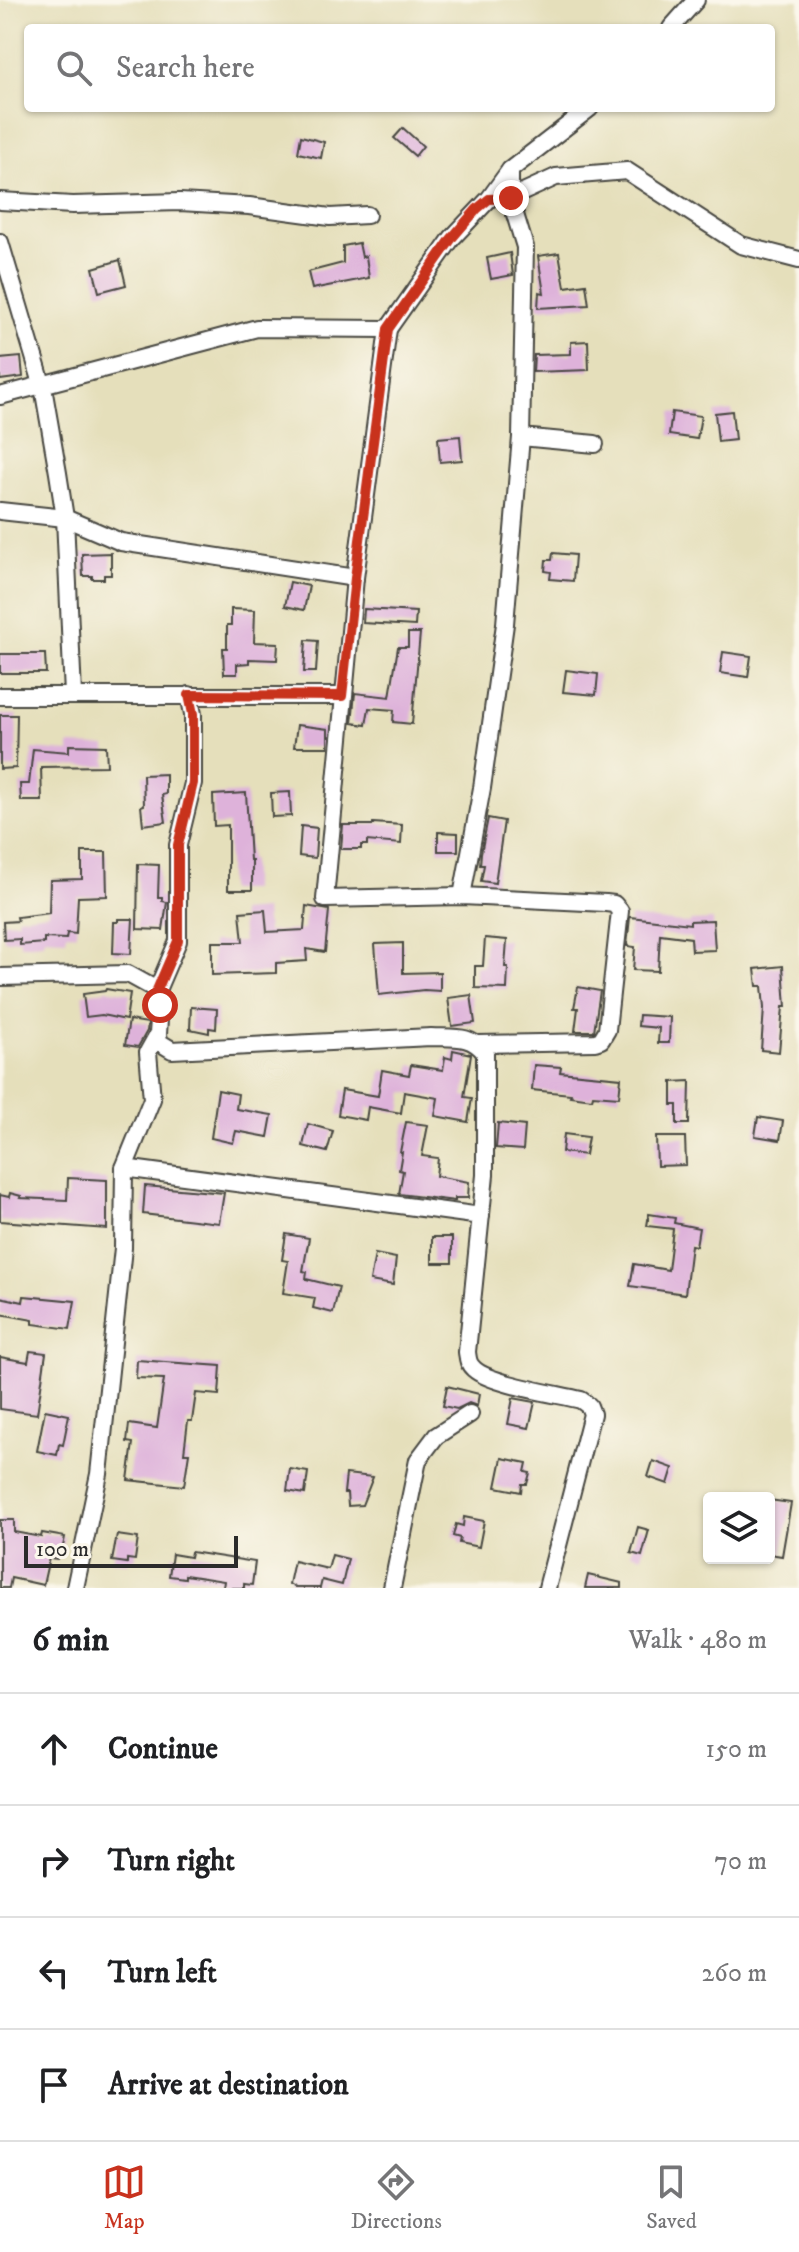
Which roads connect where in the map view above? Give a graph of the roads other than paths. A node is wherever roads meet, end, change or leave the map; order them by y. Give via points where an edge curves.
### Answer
1 (696, 0) edge
2 (675, 24) edge
3 (585, 112) edge
4 (510, 170) junction
5 (510, 198) junction
6 (489, 199) junction
7 (0, 201) edge
8 (367, 215) dead end
9 (0, 242) edge
10 (799, 260) edge
11 (388, 329) junction
12 (42, 386) junction
13 (0, 396) edge
14 (521, 437) junction
15 (595, 444) dead end
16 (0, 511) edge
17 (65, 518) junction
18 (355, 578) junction
19 (73, 695) junction
20 (189, 695) junction
21 (0, 696) edge
22 (342, 696) junction
23 (462, 896) junction
24 (0, 977) edge
25 (157, 990) junction
26 (158, 1034) junction
27 (478, 1044) junction
28 (124, 1168) junction
29 (481, 1216) junction
30 (470, 1414) dead end
31 (75, 1588) edge
32 (392, 1588) edge
33 (547, 1588) edge

1 - 2 street
3 - 4 street
4 - 5 street
4 - 6 street
5 - 6 street
5 - 10 street via 556,177 627,171 741,245
5 - 14 street via 525,247
6 - 11 street via 452,238
7 - 8 street via 180,202 330,217
9 - 12 street
11 - 12 street via 257,328
11 - 18 street
12 - 13 street
12 - 17 street
14 - 15 street
14 - 23 street via 505,624
16 - 17 street
17 - 18 street via 121,542
17 - 19 street
18 - 22 street
19 - 20 street
19 - 21 street
20 - 22 street
20 - 25 street via 193,783 178,845 178,941
22 - 23 street via 325,899
23 - 27 street via 606,903 620,911 607,1030 601,1040
24 - 25 street via 128,974
25 - 26 street
26 - 27 street via 159,1042 172,1050 431,1037 468,1038
26 - 28 street via 148,1052 152,1099
27 - 29 street via 485,1053
28 - 29 street
28 - 31 street via 123,1248 99,1474
29 - 33 street via 469,1363 493,1379 581,1400 592,1414
30 - 32 street via 436,1436 418,1460

